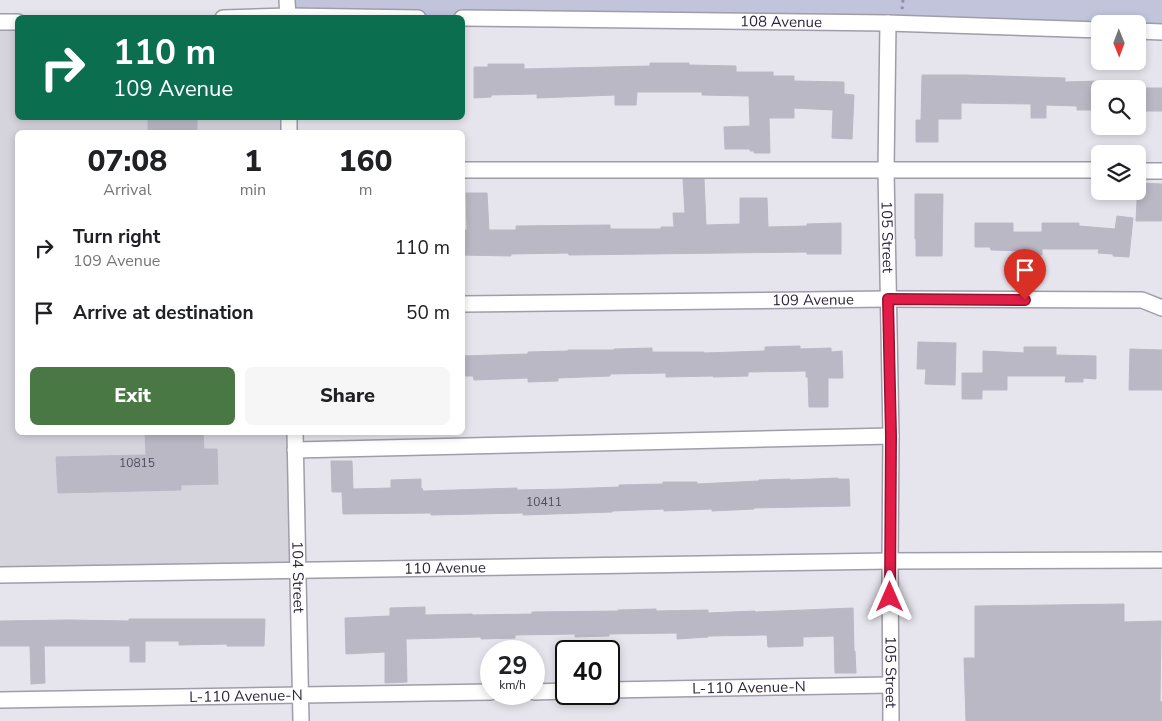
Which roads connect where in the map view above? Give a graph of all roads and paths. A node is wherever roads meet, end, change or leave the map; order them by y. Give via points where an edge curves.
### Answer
1 (287, 0) edge
2 (288, 15) edge
3 (465, 18) edge
4 (0, 22) edge
5 (15, 22) edge
6 (888, 22) junction
7 (1091, 30) edge
8 (1146, 31) edge
9 (1162, 32) edge
10 (465, 170) edge
11 (886, 170) junction
12 (1091, 170) edge
13 (1146, 170) edge
14 (1162, 170) edge
15 (888, 299) junction
16 (465, 304) edge
17 (1162, 308) edge
18 (295, 435) edge
19 (891, 436) junction
20 (295, 450) junction
21 (1162, 560) edge
22 (890, 562) junction
23 (298, 571) junction
24 (0, 575) edge
25 (890, 685) junction
26 (620, 690) edge
27 (480, 692) edge
28 (300, 696) junction
29 (0, 700) edge
30 (301, 721) edge
31 (891, 721) edge

1 - 2 street
3 - 6 street, 108 Avenue
4 - 5 street
6 - 7 street, 108 Avenue
6 - 11 street, 105 Street
8 - 9 street
10 - 11 street
11 - 12 street
11 - 15 street, 105 Street
13 - 14 street
15 - 16 street, 109 Avenue
15 - 17 street, 109 Avenue via 1142,300
15 - 19 street, 105 Street
18 - 20 street, 104 Street
19 - 20 street
19 - 22 street, 105 Street
20 - 23 street, 104 Street
21 - 22 street, 110 Avenue
22 - 23 street, 110 Avenue
22 - 25 street, 105 Street
23 - 24 street, 110 Avenue
23 - 28 street, 104 Street
25 - 26 street, L-110 Avenue-N
25 - 31 street, 105 Street
27 - 28 street, L-110 Avenue-N
28 - 29 street, L-110 Avenue-N
28 - 30 street, 104 Street

